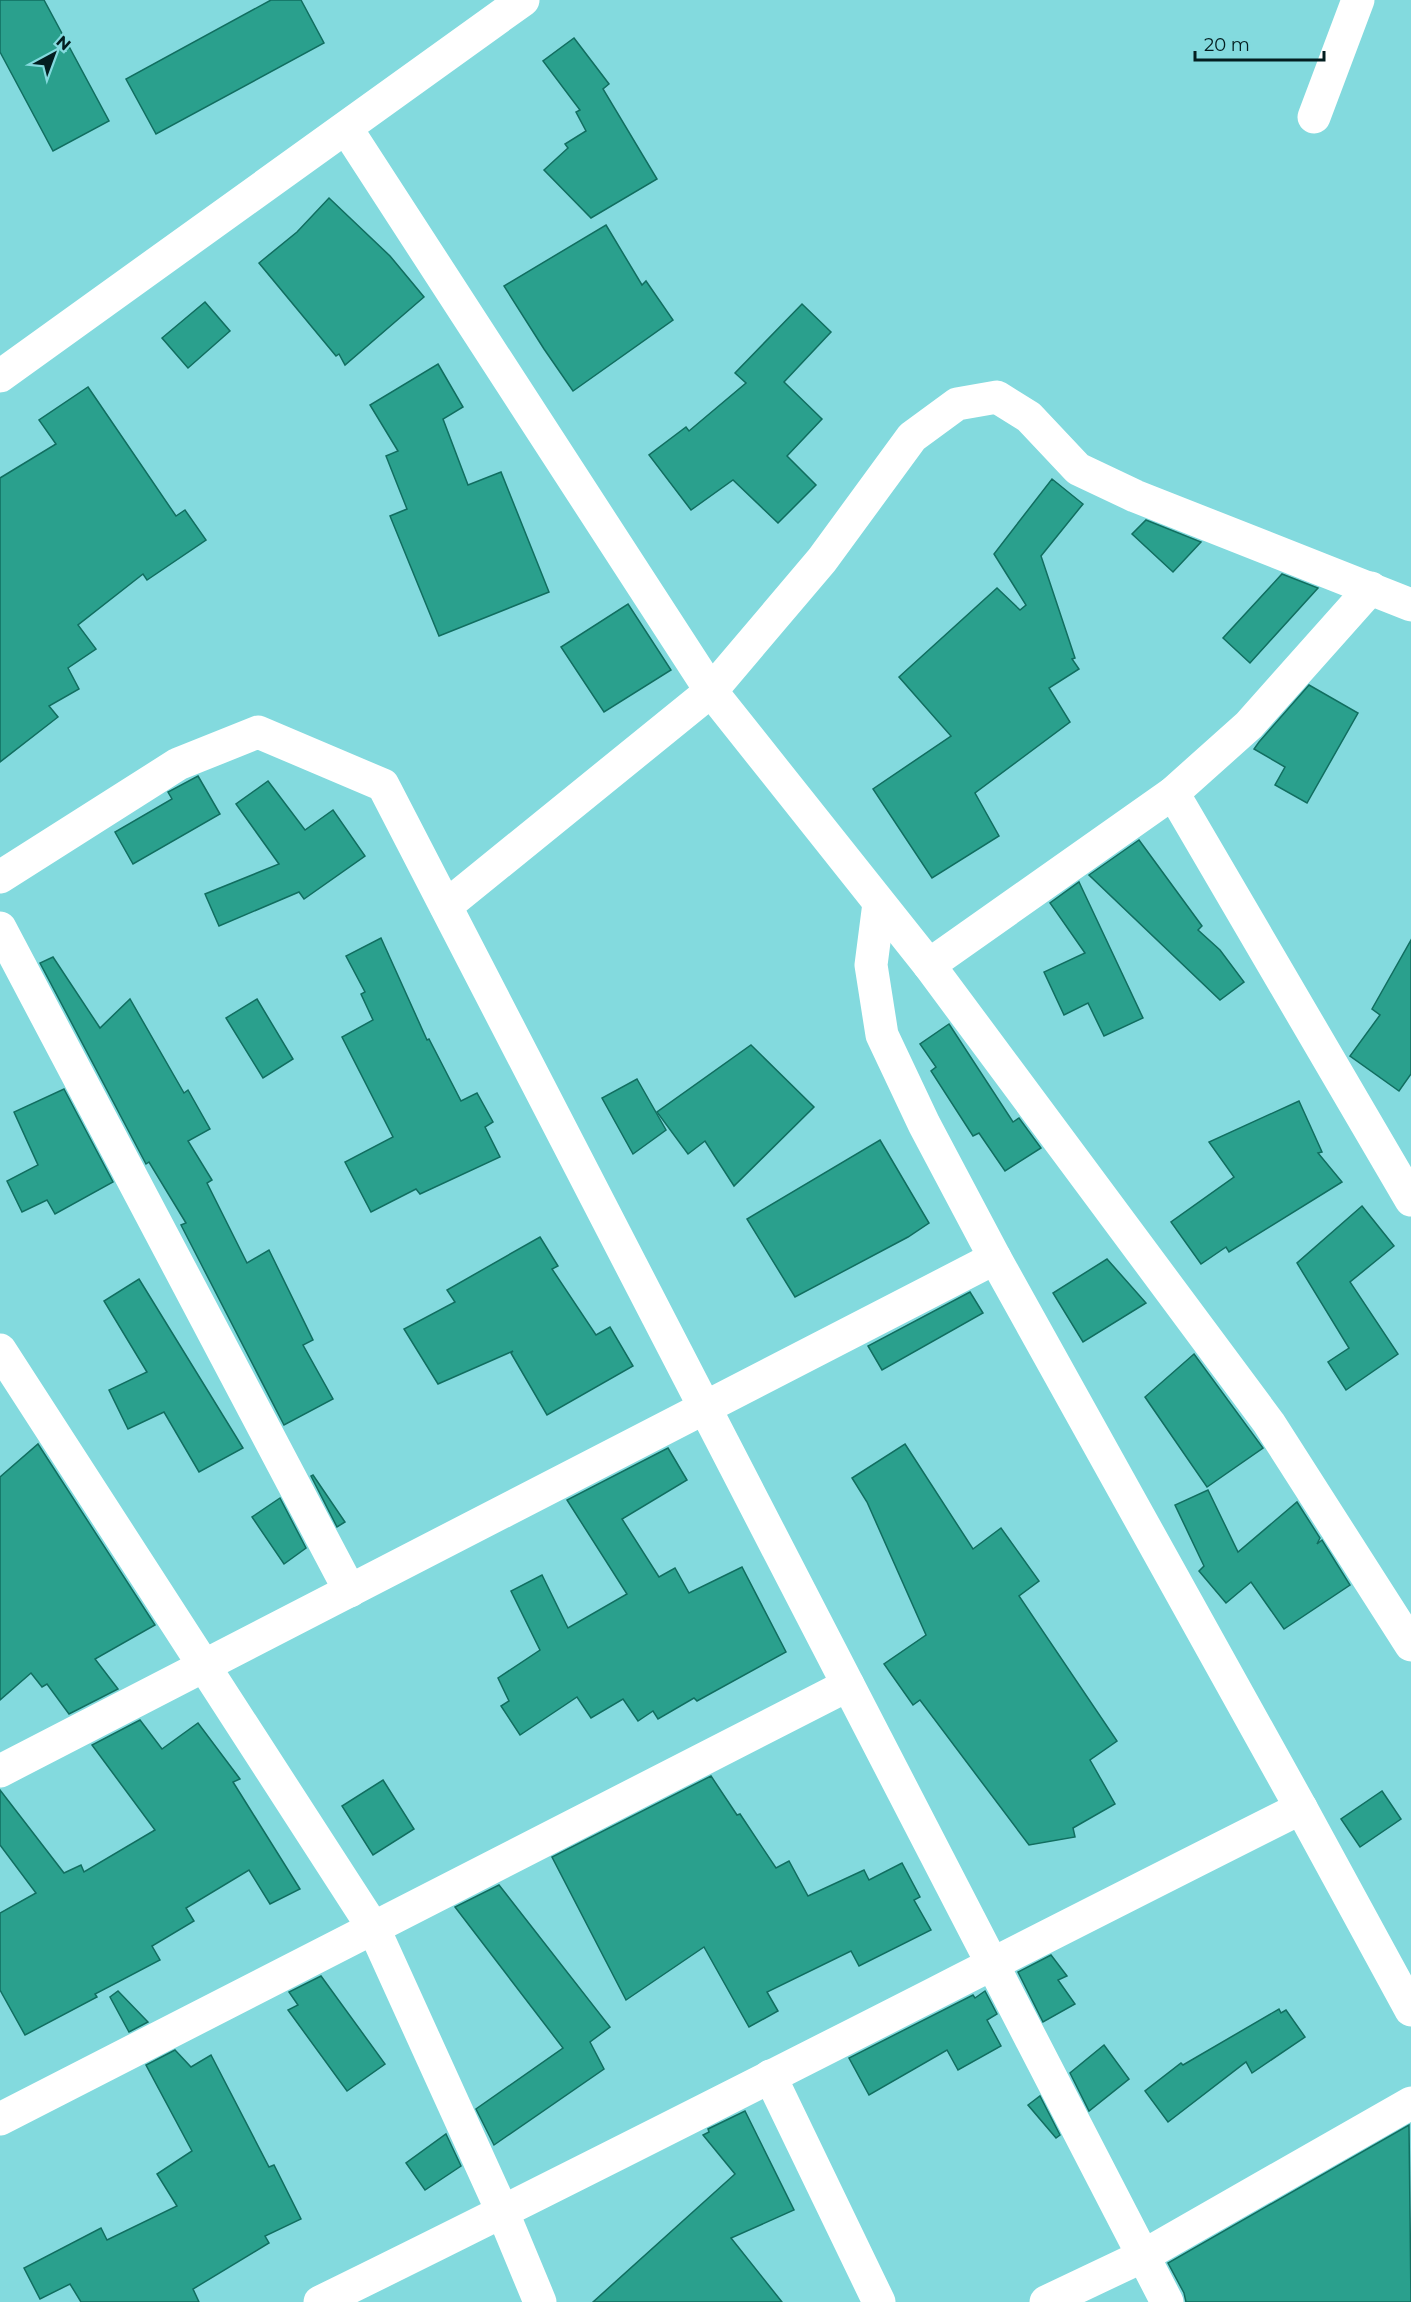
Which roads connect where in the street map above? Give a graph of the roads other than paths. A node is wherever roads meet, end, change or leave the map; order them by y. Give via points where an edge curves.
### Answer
1 (523, 0) edge
2 (1358, 0) edge
3 (1314, 117) dead end
4 (346, 128) junction
5 (0, 376) edge
6 (1371, 588) junction
7 (1411, 605) edge
8 (711, 691) junction
9 (1173, 793) junction
10 (0, 878) edge
11 (879, 903) junction
12 (446, 906) junction
13 (0, 928) edge
14 (929, 965) junction
15 (1411, 1200) edge
16 (995, 1258) junction
17 (0, 1350) edge
18 (705, 1407) junction
19 (350, 1591) junction
20 (1411, 1645) edge
21 (205, 1665) junction
22 (848, 1685) junction
23 (0, 1771) edge
24 (1301, 1808) junction
25 (374, 1929) junction
26 (992, 1963) junction
27 (1411, 2010) edge
28 (770, 2076) junction
29 (1411, 2103) edge
30 (0, 2119) edge
31 (503, 2212) junction
32 (1143, 2256) junction
33 (320, 2302) edge
34 (540, 2302) edge
35 (879, 2302) edge
36 (1046, 2302) edge
37 (1167, 2302) edge

1 - 4 street
2 - 3 street
4 - 5 street
4 - 8 street
6 - 7 street
6 - 8 street via 1135,496 1078,469 1029,417 997,397 957,404 912,437 822,561
6 - 9 street via 1249,725
8 - 11 street
8 - 12 street
9 - 14 street
9 - 15 street
10 - 12 street via 178,764 258,732 382,785
11 - 14 street
11 - 16 street via 871,965 882,1035
12 - 18 street
13 - 19 street
14 - 20 street via 1269,1423
16 - 18 street
16 - 24 street
17 - 21 street
18 - 19 street
18 - 22 street
19 - 21 street
21 - 23 street
21 - 25 street
22 - 25 street
22 - 26 street
24 - 26 street
24 - 27 street
25 - 30 street
25 - 31 street
26 - 28 street
26 - 32 street
28 - 31 street
28 - 35 street
29 - 32 street
31 - 33 street
31 - 34 street
32 - 36 street
32 - 37 street

